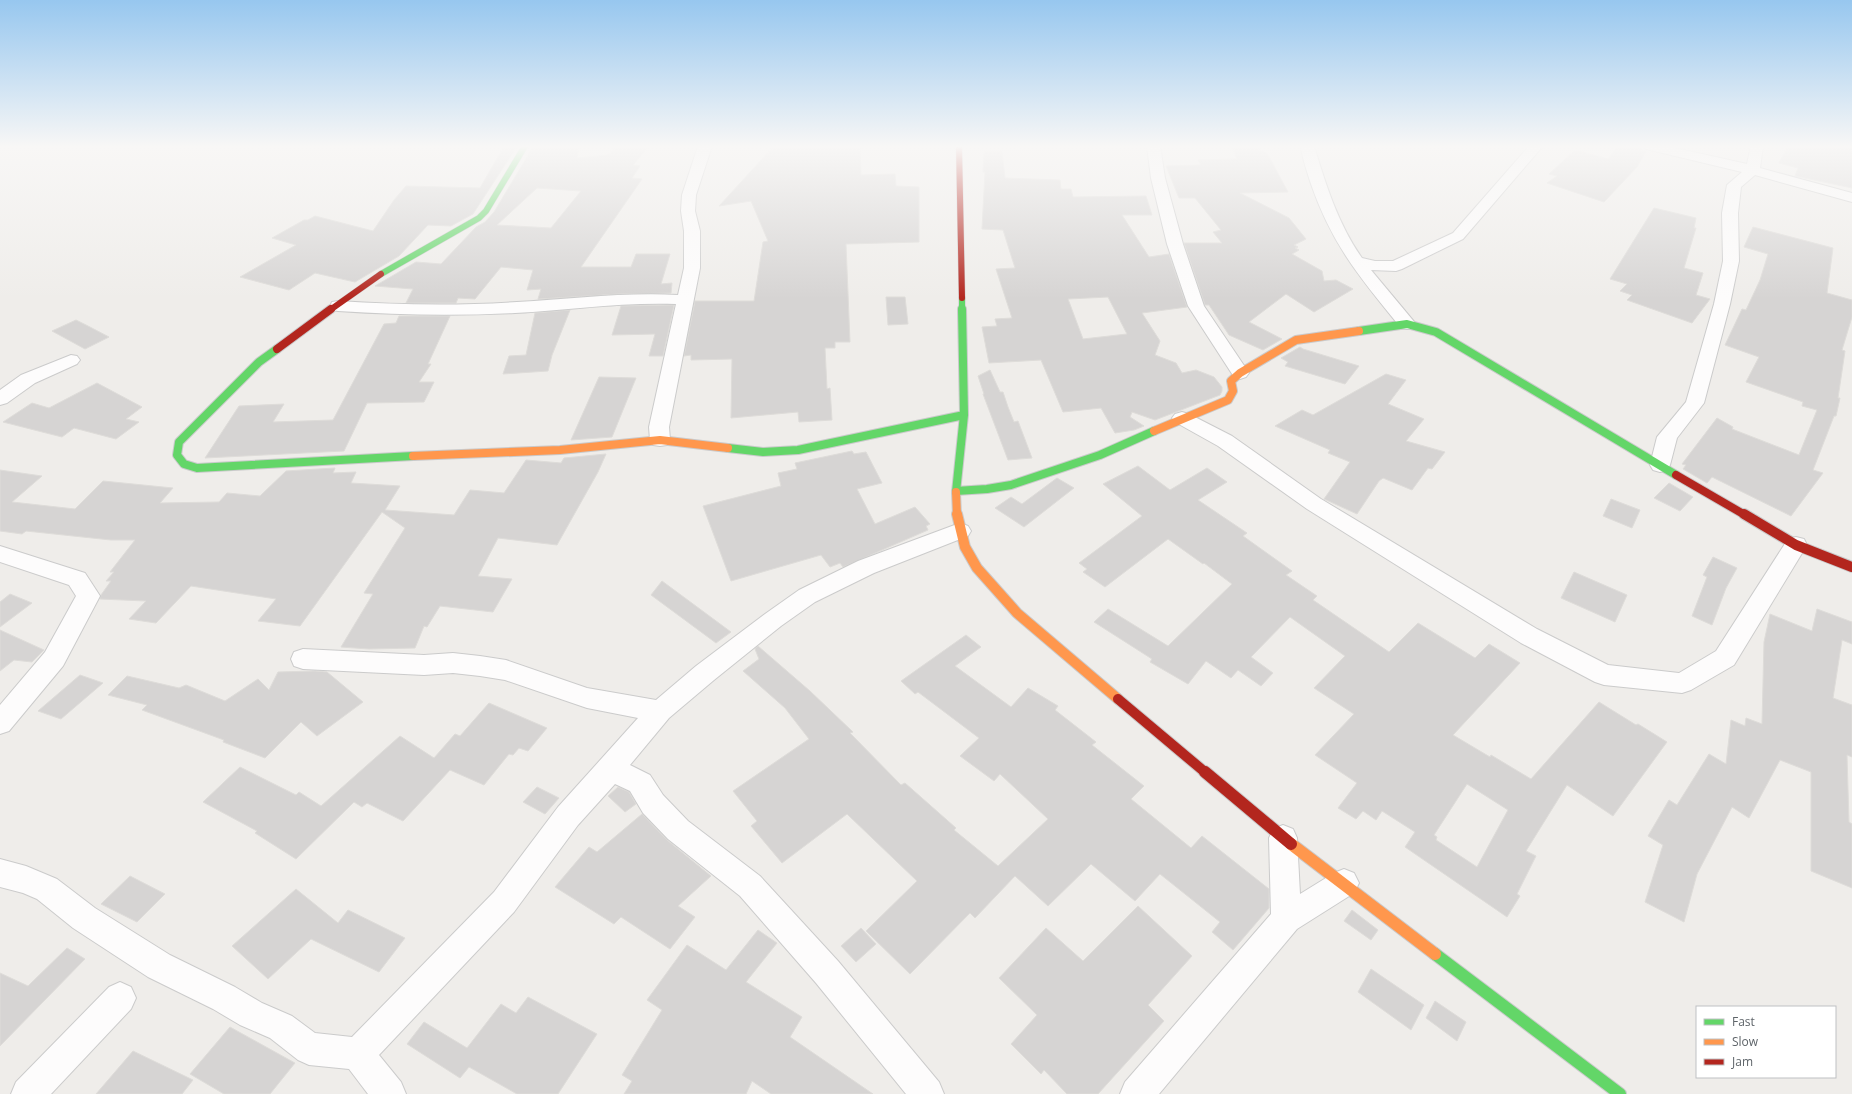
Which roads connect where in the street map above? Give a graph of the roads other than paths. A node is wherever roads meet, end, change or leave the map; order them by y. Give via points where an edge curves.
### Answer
1 (494, 197) edge
2 (689, 197) edge
3 (960, 197) edge
4 (1163, 197) edge
5 (1323, 197) edge
6 (1492, 197) edge
7 (1732, 197) edge
8 (1356, 261) junction
9 (686, 300) junction
10 (338, 306) junction
11 (1407, 324) junction
12 (71, 360) dead end
13 (1240, 373) junction
14 (0, 399) edge
15 (964, 416) junction
16 (1182, 418) junction
17 (660, 440) junction
18 (1660, 465) junction
19 (956, 491) junction
20 (960, 531) junction
21 (1796, 545) junction
22 (0, 554) edge
23 (1852, 568) edge
24 (303, 659) dead end
25 (660, 711) junction
26 (0, 723) edge
27 (612, 769) junction
28 (1283, 838) junction
29 (0, 873) edge
30 (1344, 883) junction
31 (1286, 919) junction
32 (120, 998) dead end
33 (358, 1054) junction
34 (28, 1094) edge
35 (389, 1094) edge
36 (927, 1094) edge
37 (1137, 1094) edge
38 (1620, 1094) edge

1 - 10 street via 479,218 369,281
2 - 9 street via 692,268
3 - 15 street
4 - 13 street via 1175,244 1196,306
5 - 8 street via 1342,239
6 - 8 street via 1458,236 1396,266 1375,266
7 - 18 street via 1731,261 1722,304 1695,403 1667,437
8 - 11 street
9 - 10 street via 642,298 510,308 409,310
9 - 17 street via 659,427
10 - 17 street via 259,362 178,442 177,455 184,464 197,468 214,468 304,461 560,450
11 - 13 street via 1296,340
11 - 18 street via 1436,332
12 - 14 street via 28,380
13 - 16 street via 1231,381 1233,391 1228,400
15 - 17 street via 798,450 763,452
15 - 19 street
16 - 19 street via 1100,456 1011,485
16 - 21 street via 1225,441 1314,504 1529,636 1604,675 1682,683 1725,658
18 - 21 street
19 - 20 street
20 - 25 street via 866,567 807,596 767,624
20 - 28 street via 965,547 977,568 1017,613
21 - 23 street
22 - 26 street via 76,579 88,596 54,659
24 - 25 street via 480,666 506,670 587,698
25 - 27 street
27 - 33 street via 568,816 504,902
27 - 36 street via 640,783 653,804 678,830 750,886 827,972
28 - 30 street
28 - 31 street
29 - 33 street via 47,889 84,918 152,962 281,1027 309,1049
30 - 31 street
30 - 38 street
31 - 37 street
32 - 34 street
33 - 35 street

